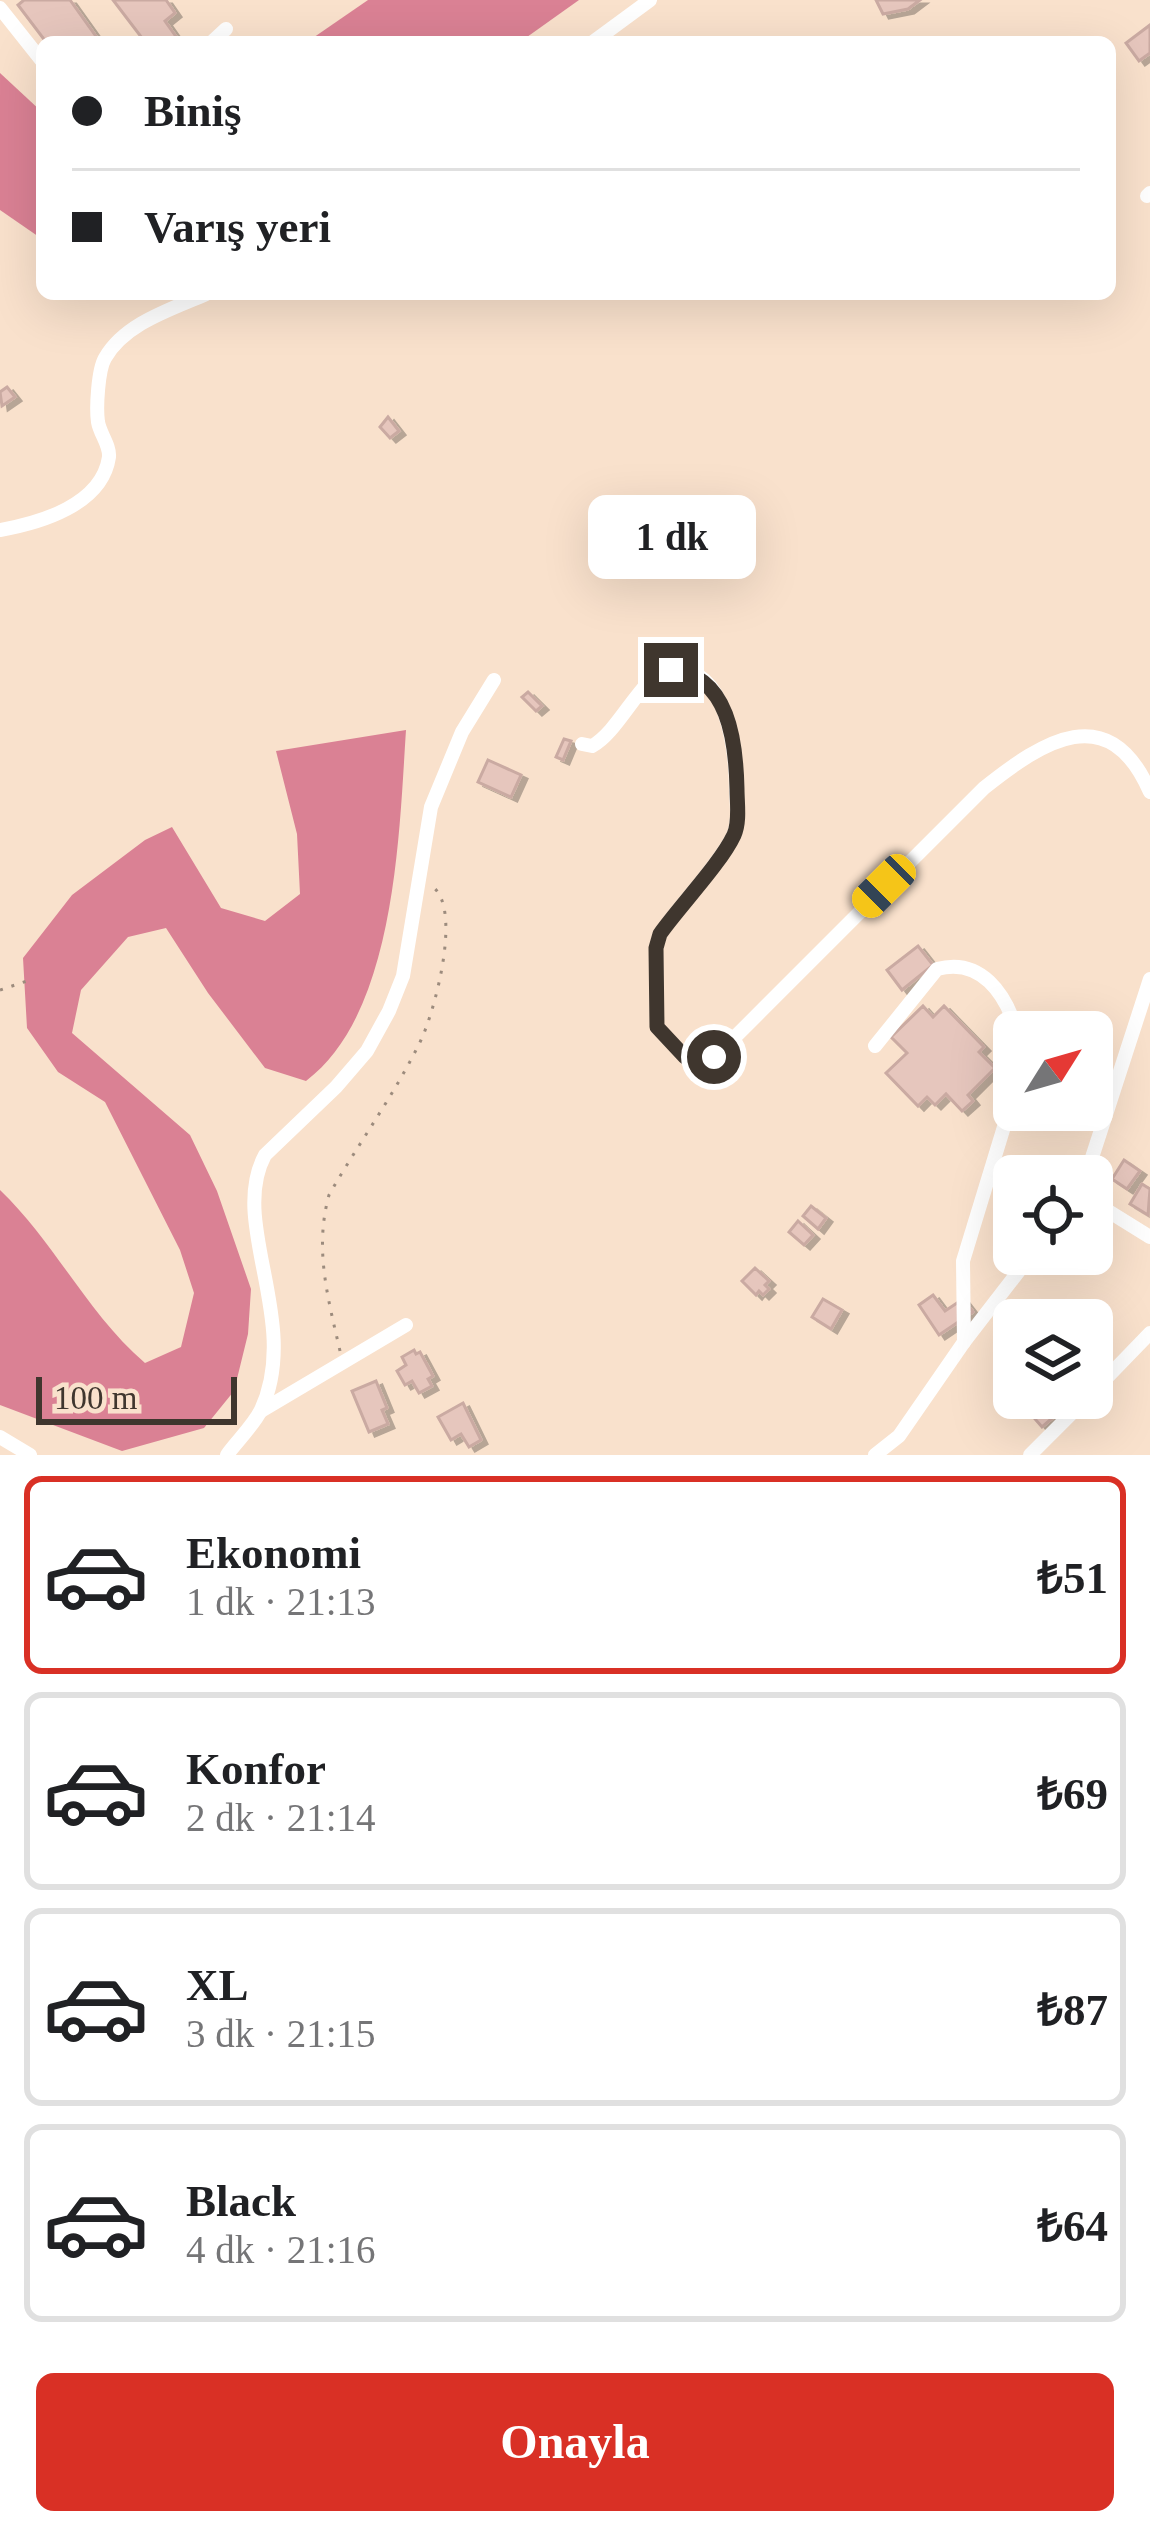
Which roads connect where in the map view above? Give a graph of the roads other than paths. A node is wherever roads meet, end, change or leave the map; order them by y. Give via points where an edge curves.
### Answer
1 (650, 0) edge
2 (0, 8) edge
3 (226, 29) dead end
4 (218, 36) edge
5 (601, 36) edge
6 (36, 53) edge
7 (193, 300) edge
8 (0, 530) edge
9 (494, 680) dead end
10 (582, 744) dead end
11 (1150, 792) edge
12 (1150, 979) edge
13 (1011, 1011) edge
14 (875, 1046) dead end
15 (1003, 1131) edge
16 (1093, 1155) edge
17 (1113, 1214) edge
18 (1150, 1237) edge
19 (1016, 1275) edge
20 (406, 1325) dead end
21 (1150, 1333) edge
22 (964, 1342) junction
23 (1113, 1371) edge
24 (260, 1412) junction
25 (1065, 1419) edge
26 (0, 1437) edge
27 (29, 1455) edge
28 (226, 1455) edge
29 (874, 1455) edge
30 (1030, 1455) edge

1 - 5 street
2 - 6 street
3 - 4 street
7 - 8 street via 138,325 104,359 98,420 110,454 100,482 69,508
9 - 24 street via 431,807 403,976 375,1038 256,1171 275,1346
10 - 11 street via 604,739 657,674 671,670 703,680 728,718 735,834 656,948 657,1027 685,1057 702,1062 984,788 1030,754 1077,733 1096,736 1129,757
12 - 16 street
13 - 14 street via 978,970 937,969
15 - 22 street via 963,1261
17 - 18 street
19 - 22 street
20 - 24 street
21 - 23 street
22 - 29 street via 899,1436
24 - 28 street
25 - 30 street
26 - 27 street

